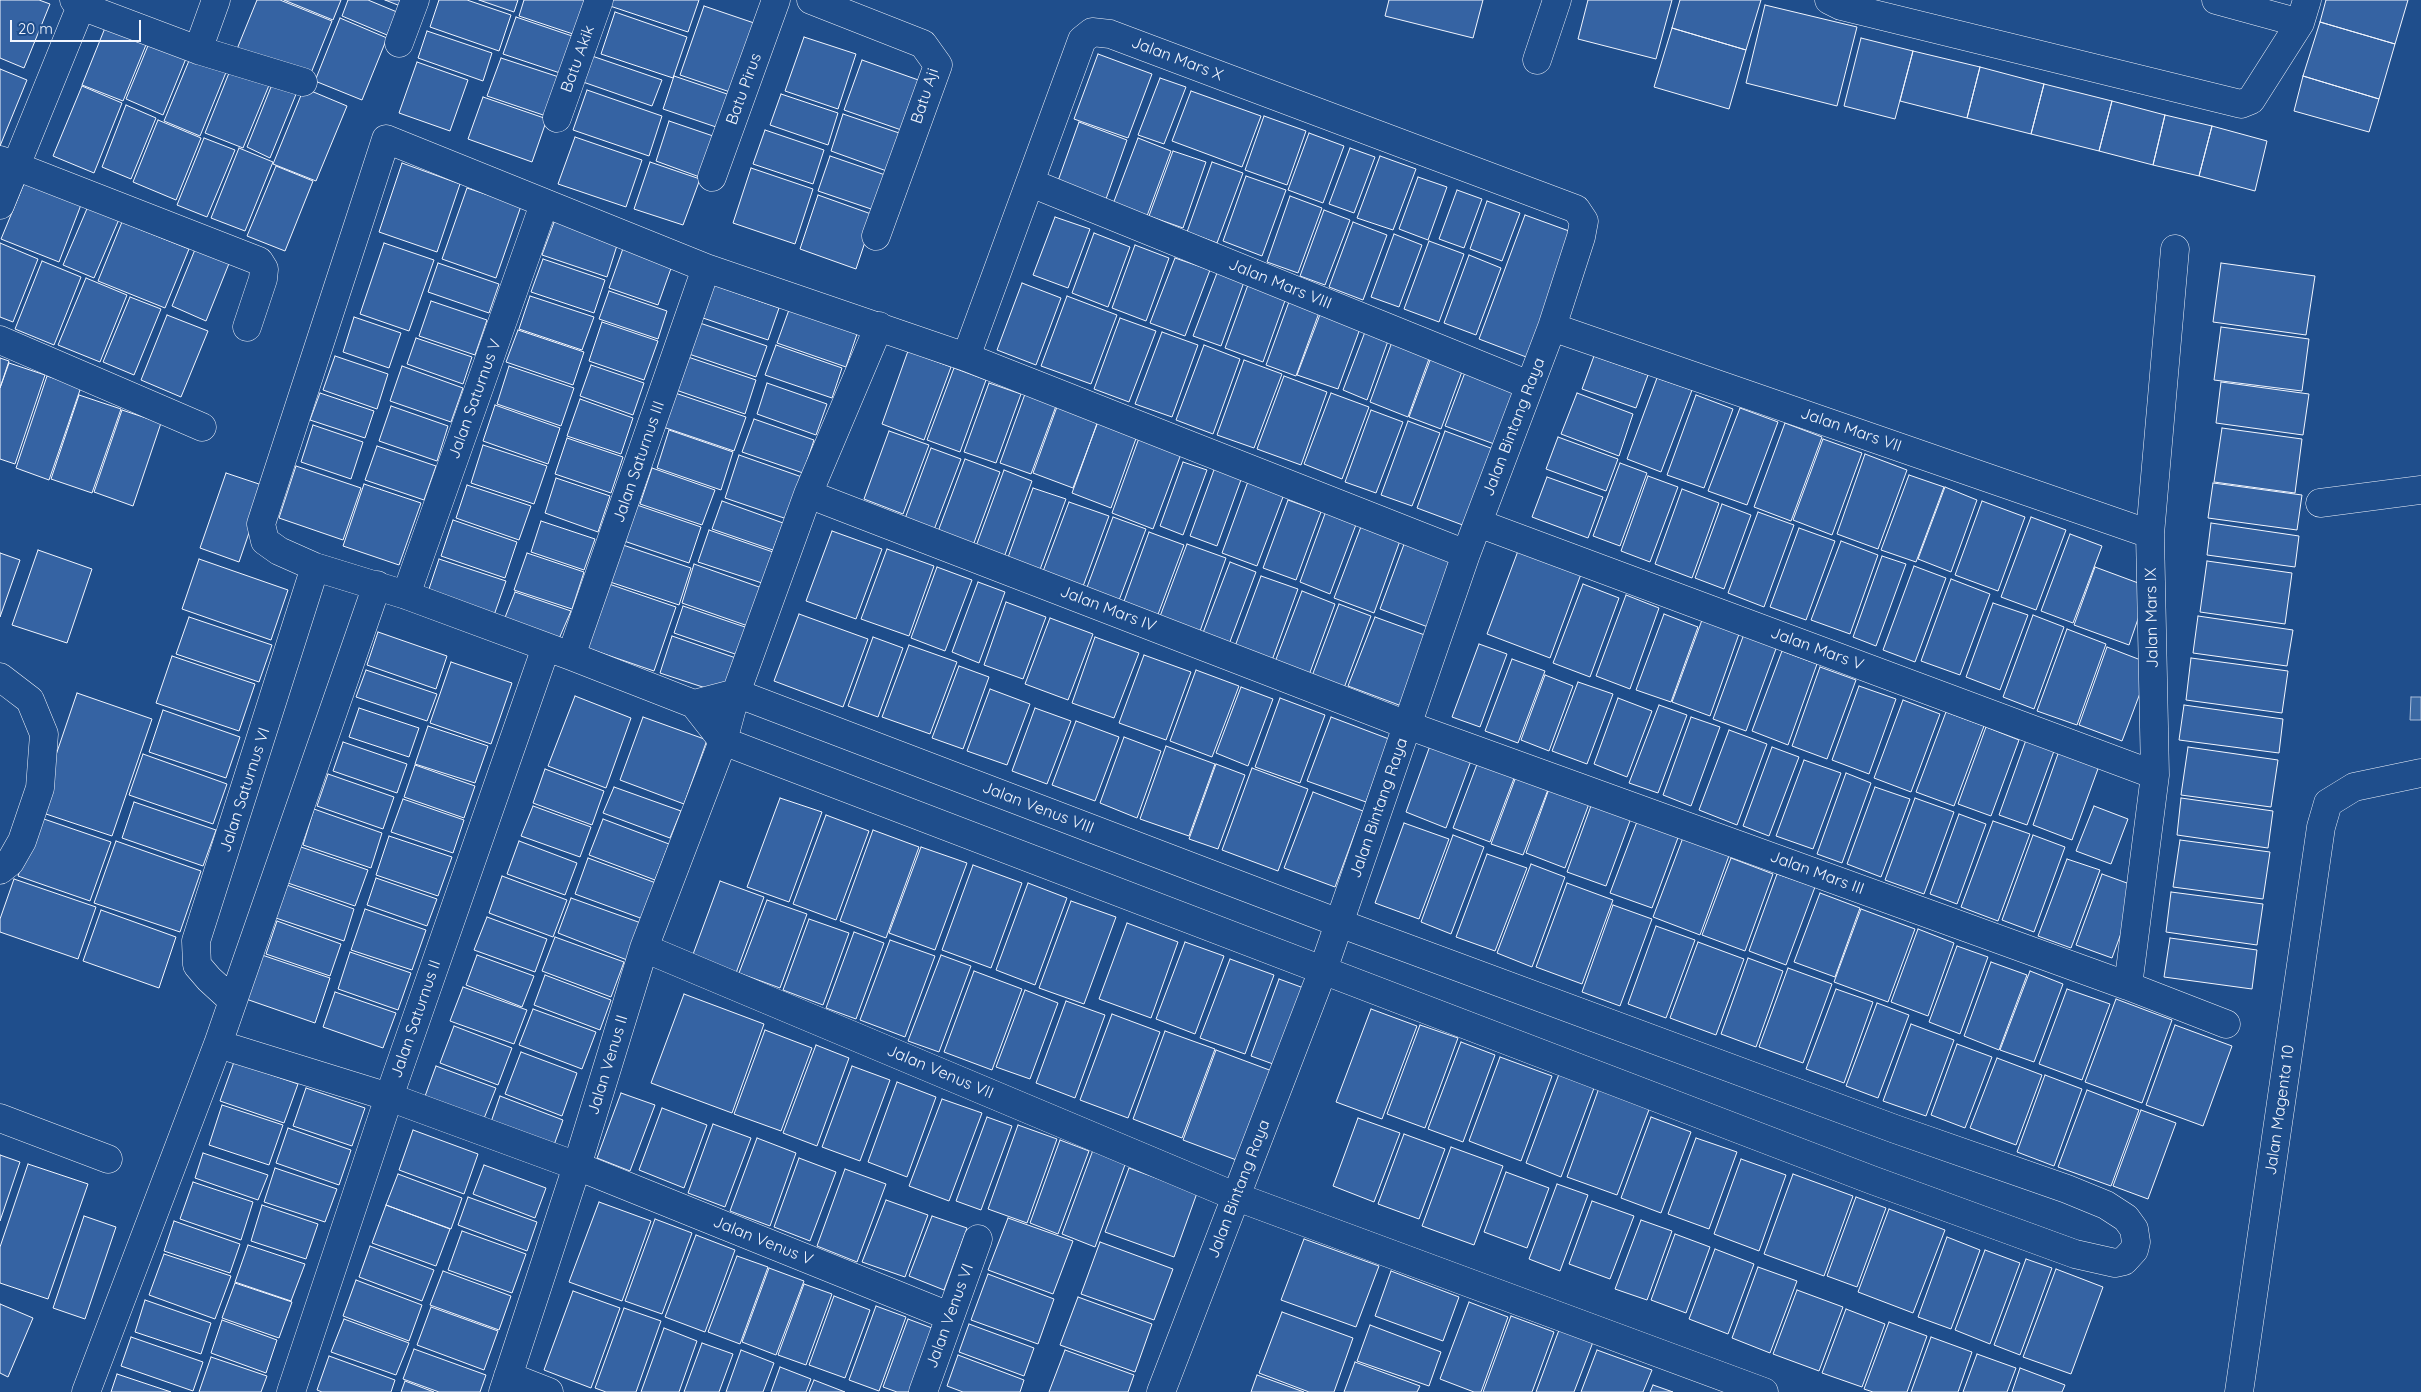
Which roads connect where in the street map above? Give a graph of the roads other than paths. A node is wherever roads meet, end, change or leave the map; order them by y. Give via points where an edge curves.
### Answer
1 (216, 0) edge
2 (415, 0) edge
3 (599, 0) edge
4 (776, 0) edge
5 (811, 0) edge
6 (1557, 0) edge
7 (1829, 0) edge
8 (2216, 0) edge
9 (78, 3) edge
10 (2303, 11) edge
11 (399, 43) dead end
12 (198, 50) junction
13 (1537, 60) dead end
14 (303, 82) dead end
15 (557, 118) dead end
16 (9, 164) edge
17 (712, 177) dead end
18 (1031, 183) junction
19 (544, 204) junction
20 (0, 205) edge
21 (1584, 221) joint
22 (876, 236) dead end
23 (2175, 249) dead end
24 (706, 268) junction
25 (247, 326) dead end
26 (879, 326) junction
27 (1552, 327) junction
28 (0, 340) edge
29 (966, 357) junction
30 (1529, 385) junction
31 (202, 427) dead end
32 (2421, 490) edge
33 (808, 494) junction
34 (2320, 503) dead end
35 (1478, 523) junction
36 (2150, 534) junction
37 (1466, 554) junction
38 (315, 567) junction
39 (376, 586) junction
40 (406, 595) junction
41 (546, 647) junction
42 (571, 656) junction
43 (0, 677) edge
44 (736, 693) junction
45 (694, 704) junction
46 (1407, 725) junction
47 (723, 741) junction
48 (2421, 773) edge
49 (2155, 776) junction
50 (0, 870) edge
51 (1339, 923) junction
52 (644, 948) junction
53 (1323, 970) junction
54 (2128, 986) junction
55 (233, 1001) junction
56 (2226, 1024) dead end
57 (218, 1044) junction
58 (389, 1097) junction
59 (0, 1118) edge
60 (108, 1159) dead end
61 (577, 1166) junction
62 (1237, 1196) junction
63 (978, 1239) dead end
64 (949, 1316) junction
65 (505, 1384) edge
66 (86, 1392) edge
67 (291, 1392) edge
68 (549, 1392) edge
69 (923, 1392) edge
70 (1161, 1392) edge
71 (1764, 1392) edge
72 (2239, 1392) edge

1 - 12 street
2 - 11 street
3 - 15 street, Batu Akik
4 - 17 street, Batu Pirus
5 - 22 street, Batu Aji via 923,44 938,65
6 - 13 street
7 - 10 street via 1840,6 2241,104 2250,100
8 - 10 street
9 - 12 street
9 - 16 street
12 - 14 street
16 - 20 street
16 - 25 street via 259,261 264,269 263,279
18 - 21 street, Jalan Mars X via 1082,40 1092,32 1110,34 1576,209
18 - 29 street, Jalan Mars X
18 - 30 street, Jalan Mars VIII
19 - 24 street
19 - 38 street via 386,139 261,524 265,541
19 - 40 street, Jalan Saturnus V
21 - 27 street, Jalan Bintang Raya
23 - 36 street, Jalan Mars IX
24 - 26 street
24 - 42 street, Jalan Saturnus III
26 - 29 street
26 - 33 street, Jalan Venus II
27 - 30 street, Jalan Bintang Raya
27 - 36 street, Jalan Mars VII
28 - 31 street
29 - 37 street
30 - 35 street, Jalan Bintang Raya
32 - 34 street
33 - 44 street, Jalan Venus II
33 - 46 street, Jalan Mars IV
35 - 37 street, Jalan Bintang Raya
35 - 49 street, Jalan Mars V
36 - 49 street, Jalan Mars IX
37 - 46 street, Jalan Bintang Raya
38 - 39 street
38 - 55 street, Jalan Saturnus VI via 196,941 197,965
39 - 40 street
39 - 55 street
40 - 41 street
41 - 42 street
41 - 58 street, Jalan Saturnus II
42 - 45 street
43 - 50 street via 30,700 44,734 40,788 22,841 10,862
44 - 45 street
44 - 47 street, Jalan Venus II
44 - 51 street, Jalan Venus VIII
45 - 47 street
46 - 51 street, Jalan Bintang Raya
46 - 54 street, Jalan Mars III
47 - 52 street, Jalan Venus II
47 - 53 street
48 - 72 street, Jalan Magenta 10 via 2354,786 2328,803 2321,827
49 - 54 street, Jalan Mars IX
51 - 53 street, Jalan Bintang Raya
51 - 53 street, Jalan Venus VIII via 2106,1205 2126,1218 2134,1230 2134,1250 2124,1261 2115,1263 2075,1254
52 - 61 street, Jalan Venus II
52 - 62 street, Jalan Venus VII
53 - 62 street, Jalan Bintang Raya
54 - 56 street, Jalan Mars III
55 - 57 street
57 - 58 street, Jalan Venus V
57 - 66 street
58 - 61 street, Jalan Venus V
58 - 67 street, Jalan Saturnus II
59 - 60 street
61 - 64 street, Jalan Venus V
61 - 65 street, Jalan Venus II
62 - 70 street, Jalan Bintang Raya
62 - 71 street, Jalan Venus VII
63 - 64 street, Jalan Venus VI
64 - 69 street, Jalan Venus VI
65 - 68 street

